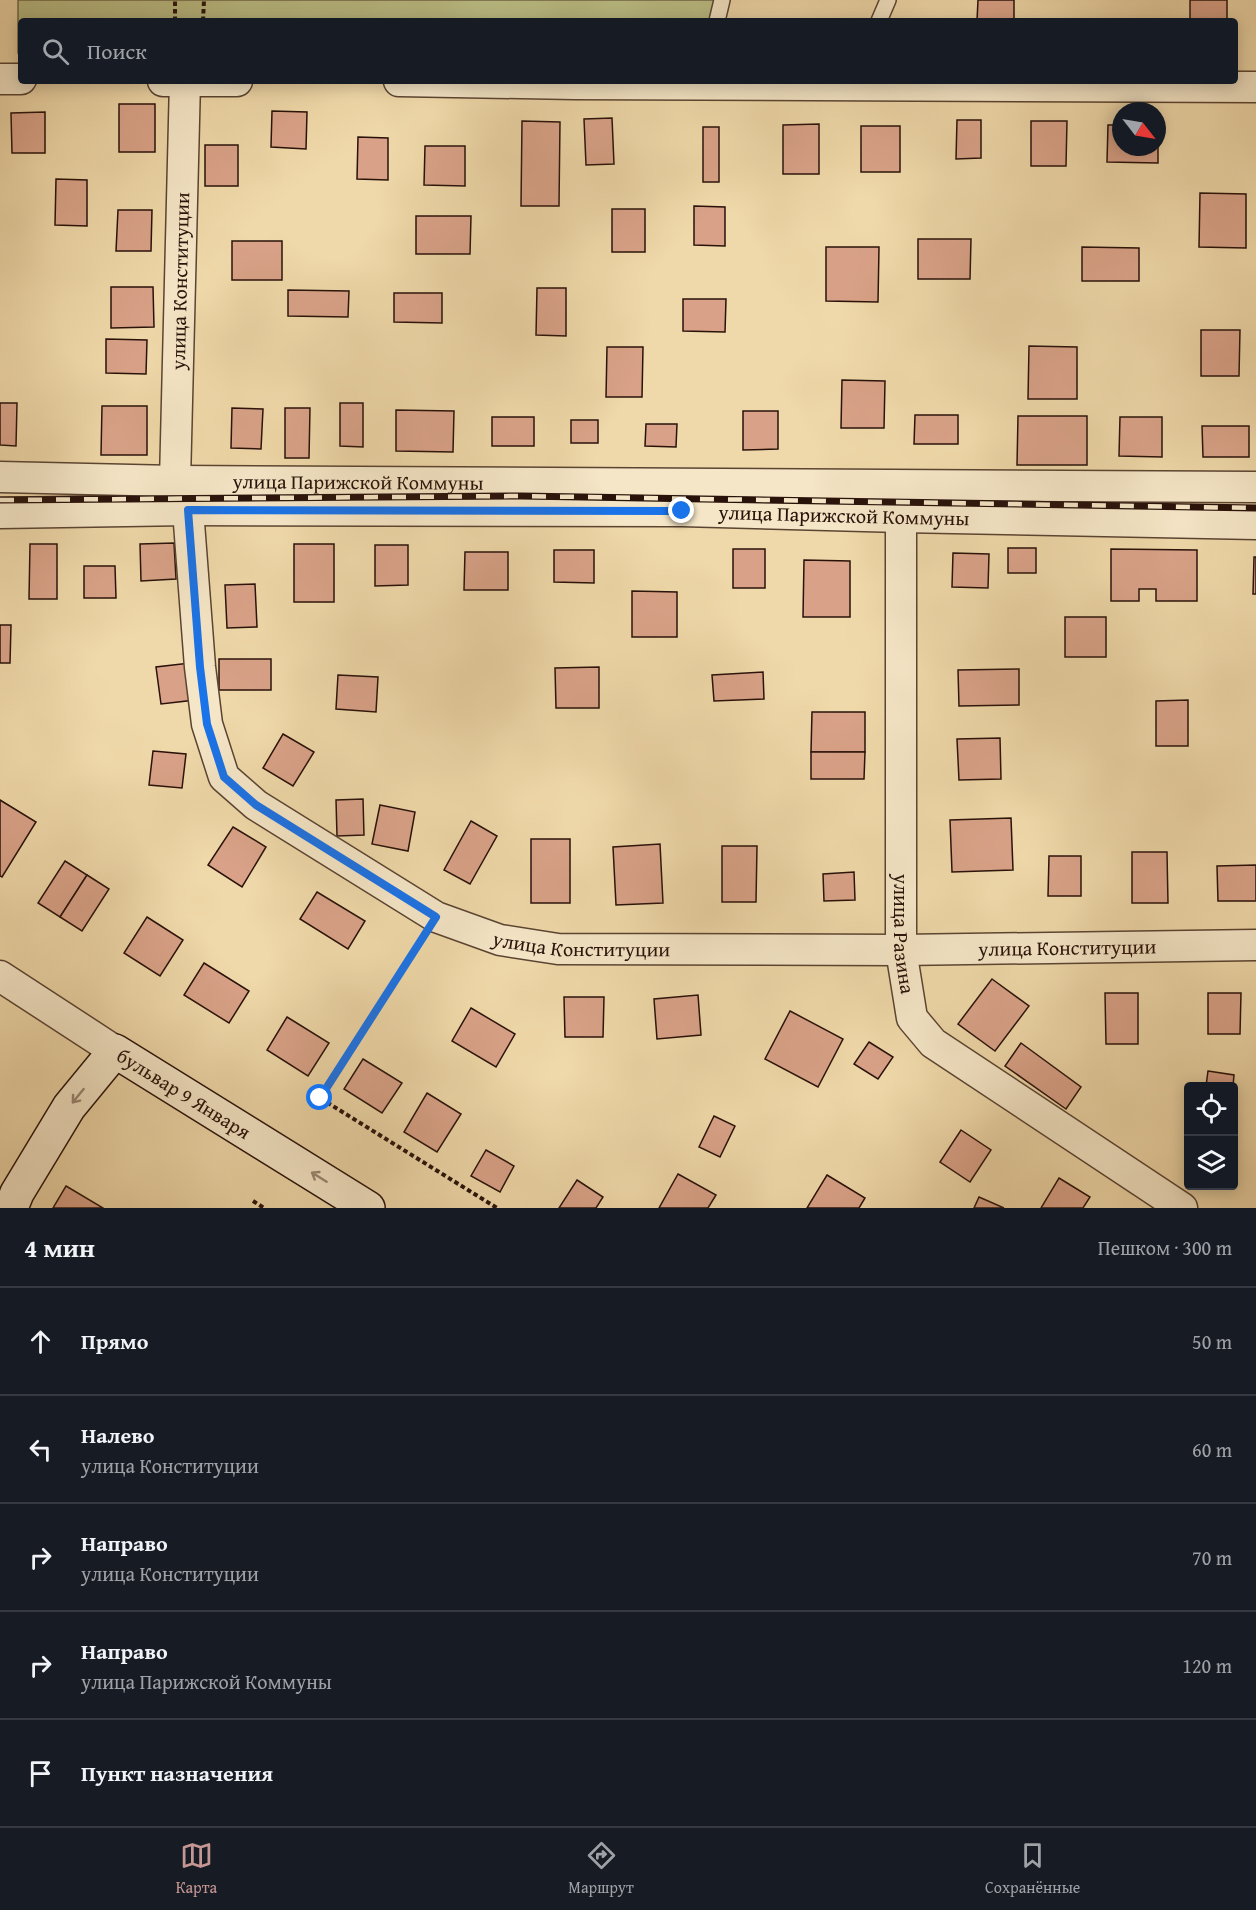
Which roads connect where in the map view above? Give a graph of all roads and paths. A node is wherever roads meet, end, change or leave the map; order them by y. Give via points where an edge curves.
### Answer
1 (175, 0) edge
2 (204, 0) edge
3 (722, 0) edge
4 (888, 0) edge
5 (175, 18) edge
6 (203, 18) edge
7 (718, 18) edge
8 (880, 18) edge
9 (0, 79) edge
10 (18, 79) edge
11 (185, 84) edge
12 (970, 84) edge
13 (1256, 87) edge
14 (0, 477) edge
15 (175, 481) junction
16 (1256, 487) edge
17 (188, 510) junction
18 (0, 513) edge
19 (901, 517) junction
20 (1256, 524) edge
21 (436, 917) junction
22 (1256, 945) edge
23 (901, 950) junction
24 (0, 976) edge
25 (115, 1051) junction
26 (1142, 1198) edge
27 (253, 1202) dead end
28 (10, 1208) edge
29 (264, 1208) edge
30 (368, 1208) edge
31 (497, 1208) edge
32 (1182, 1208) edge

1 - 5 path
2 - 6 path
3 - 7 lane
4 - 8 lane
9 - 10 street
11 - 15 street, улица Конституции
12 - 13 street
14 - 15 street, улица Парижской Коммуны
15 - 16 street, улица Парижской Коммуны
17 - 18 street, улица Парижской Коммуны
17 - 19 street, улица Парижской Коммуны via 682,511
17 - 21 street, улица Конституции via 207,724 224,777 256,805
19 - 20 street, улица Парижской Коммуны
19 - 23 street, улица Разина
21 - 23 street, улица Конституции via 500,940 558,949
21 - 31 path via 320,1098
22 - 23 street, улица Конституции
23 - 26 street, улица Разина via 912,1018 933,1043
24 - 25 street, бульвар 9 Января
25 -> 28 main road via 69,1107
30 -> 25 main road, бульвар 9 Января
26 - 32 street, улица Разина
27 - 29 path

